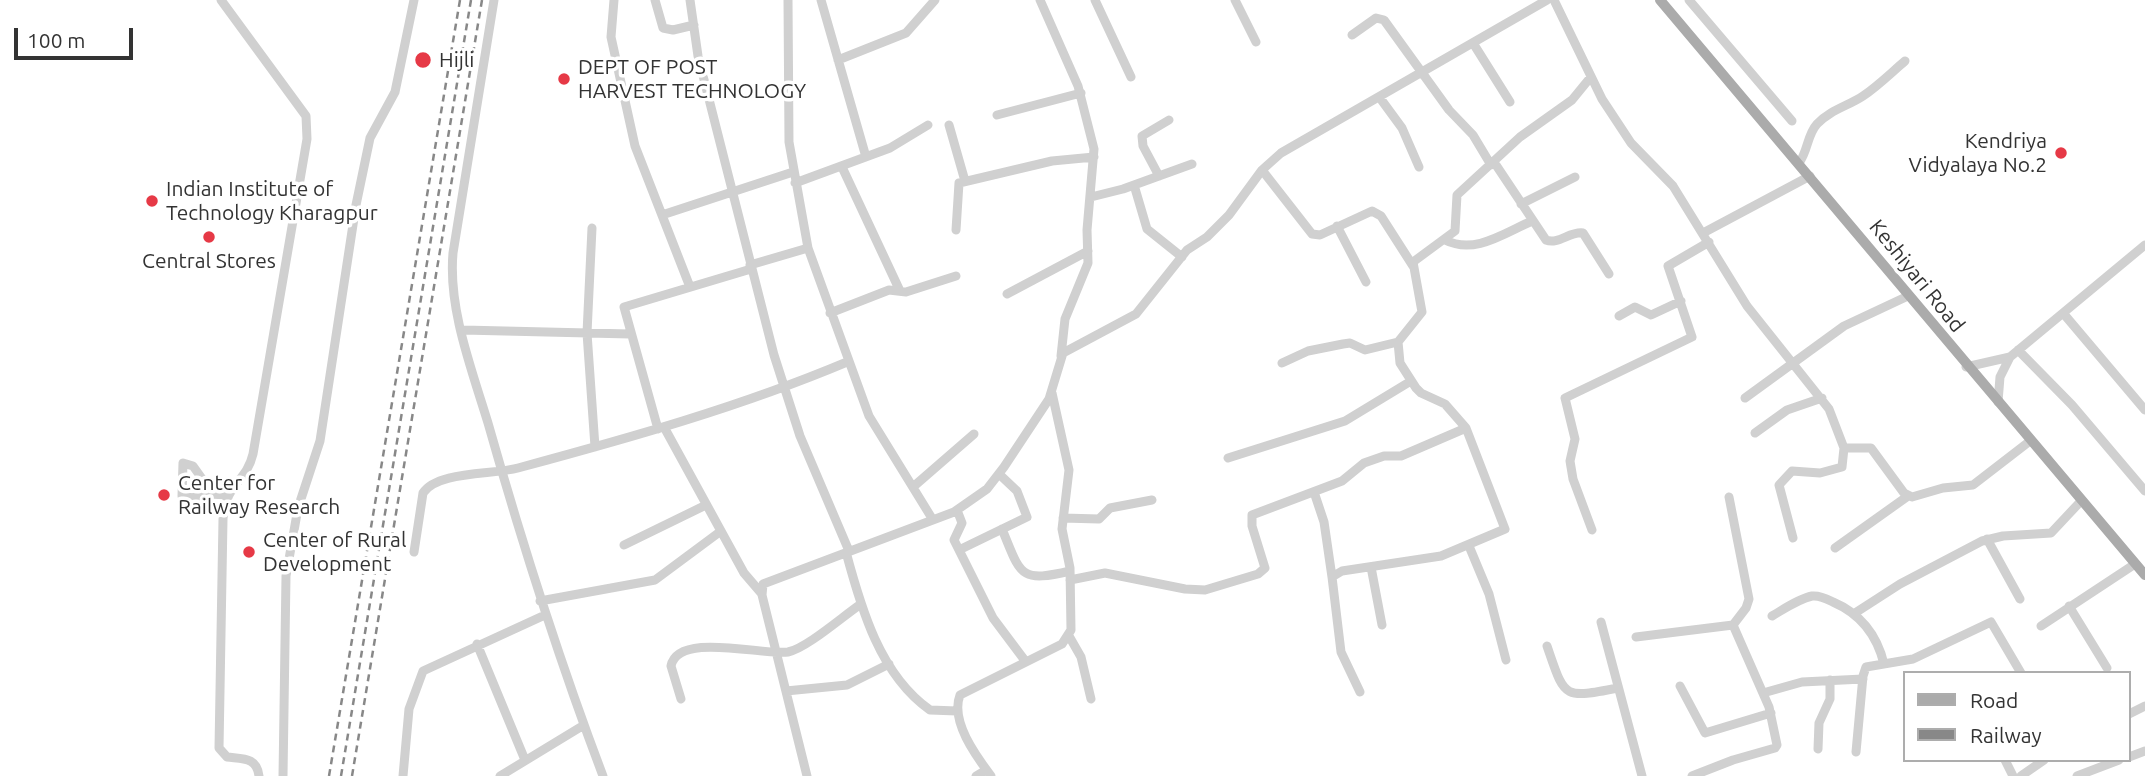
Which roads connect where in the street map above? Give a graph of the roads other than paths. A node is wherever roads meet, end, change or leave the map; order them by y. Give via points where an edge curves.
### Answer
1 (221, 0) edge
2 (414, 0) edge
3 (494, 0) edge
4 (614, 0) edge
5 (654, 0) edge
6 (690, 0) edge
7 (788, 0) edge
8 (821, 0) edge
9 (935, 0) edge
10 (1040, 0) edge
11 (1095, 0) edge
12 (1235, 0) edge
13 (1547, 0) edge
14 (1554, 0) edge
15 (1660, 0) edge
16 (1689, 0) edge
17 (694, 25) junction
18 (1352, 35) dead end
19 (1256, 42) dead end
20 (1473, 43) junction
21 (838, 60) junction
22 (1905, 61) dead end
23 (1424, 73) junction
24 (1131, 77) dead end
25 (1590, 78) junction
26 (1081, 93) junction
27 (1380, 98) junction
28 (1510, 102) dead end
29 (997, 115) dead end
30 (1169, 120) dead end
31 (1792, 121) dead end
32 (928, 125) dead end
33 (948, 125) dead end
34 (866, 157) junction
35 (1094, 157) junction
36 (1492, 163) junction
37 (1799, 163) junction
38 (1192, 164) dead end
39 (842, 166) junction
40 (1419, 167) dead end
41 (1262, 170) junction
42 (793, 172) junction
43 (1159, 176) junction
44 (1810, 176) junction
45 (1575, 177) dead end
46 (965, 181) junction
47 (795, 183) junction
48 (1135, 185) junction
49 (732, 192) junction
50 (1091, 197) junction
51 (1521, 204) junction
52 (662, 215) junction
53 (1532, 221) junction
54 (1337, 226) junction
55 (592, 228) dead end
56 (956, 229) dead end
57 (1706, 238) junction
58 (1445, 240) junction
59 (2145, 245) edge
60 (808, 248) junction
61 (1088, 251) junction
62 (1182, 257) junction
63 (1413, 266) junction
64 (751, 267) junction
65 (1609, 274) dead end
66 (956, 276) dead end
67 (1366, 282) dead end
68 (690, 287) junction
69 (900, 292) junction
70 (1007, 294) dead end
71 (1908, 296) junction
72 (1681, 301) junction
73 (830, 313) junction
74 (2063, 313) junction
75 (1619, 316) dead end
76 (463, 330) junction
77 (587, 333) junction
78 (630, 334) junction
79 (1398, 342) junction
80 (2018, 350) junction
81 (1061, 356) junction
82 (2010, 357) junction
83 (847, 362) junction
84 (1282, 363) dead end
85 (1795, 365) junction
86 (1966, 367) junction
87 (1411, 381) junction
88 (784, 389) junction
89 (1052, 393) junction
90 (1822, 397) junction
91 (1745, 398) dead end
92 (1998, 403) junction
93 (2145, 410) edge
94 (661, 428) junction
95 (1466, 428) junction
96 (974, 433) dead end
97 (1755, 433) dead end
98 (2030, 441) junction
99 (595, 447) junction
100 (1844, 448) junction
101 (1228, 458) dead end
102 (502, 472) junction
103 (999, 474) junction
104 (912, 487) junction
105 (2145, 491) edge
106 (1314, 492) junction
107 (213, 494) junction
108 (227, 495) junction
109 (1908, 496) junction
110 (1729, 497) dead end
111 (1152, 500) dead end
112 (2081, 500) junction
113 (706, 505) junction
114 (957, 510) junction
115 (1063, 518) junction
116 (933, 520) junction
117 (1002, 529) junction
118 (1592, 530) dead end
119 (720, 531) junction
120 (1793, 538) dead end
121 (1987, 539) junction
122 (624, 545) dead end
123 (1469, 546) junction
124 (1835, 548) dead end
125 (959, 551) junction
126 (414, 552) dead end
127 (847, 552) junction
128 (2136, 564) junction
129 (1371, 567) junction
130 (1070, 575) junction
131 (2145, 575) edge
132 (1332, 577) junction
133 (762, 595) junction
134 (2020, 599) dead end
135 (540, 601) junction
136 (861, 604) junction
137 (2069, 606) junction
138 (1855, 613) junction
139 (545, 615) junction
140 (1772, 615) dead end
141 (1601, 622) dead end
142 (1381, 625) dead end
143 (1733, 625) junction
144 (2041, 626) dead end
145 (1069, 636) junction
146 (1636, 637) dead end
147 (477, 644) junction
148 (1547, 646) dead end
149 (777, 652) junction
150 (1506, 660) dead end
151 (1027, 662) junction
152 (889, 664) junction
153 (1884, 664) junction
154 (2107, 668) dead end
155 (2016, 671) edge
156 (1863, 679) junction
157 (1830, 680) junction
158 (1680, 686) dead end
159 (1618, 688) junction
160 (786, 691) junction
161 (1360, 692) dead end
162 (1763, 692) junction
163 (681, 699) dead end
164 (1091, 699) dead end
165 (957, 711) junction
166 (1771, 713) junction
167 (584, 725) junction
168 (1818, 749) dead end
169 (1856, 752) dead end
170 (525, 760) junction
171 (2041, 762) edge
172 (2114, 762) edge
173 (989, 773) edge
174 (259, 776) edge
175 (282, 776) edge
176 (403, 776) edge
177 (500, 776) edge
178 (603, 776) edge
179 (807, 776) edge
180 (976, 776) edge
181 (1642, 776) edge
182 (1692, 776) edge
183 (2021, 776) edge
184 (2077, 776) edge

1 - 108 street via 306,116 307,139 251,463
2 - 175 street via 395,92 370,138 320,441 300,501 291,548 285,604
3 - 76 street via 452,266
4 - 52 street via 611,37 623,95 640,163
5 - 17 street via 663,28
6 - 17 street
7 - 42 street
8 - 21 street
9 - 21 street via 906,33
10 - 26 street
11 - 24 street
12 - 19 street
13 - 20 street
14 - 25 street
15 - 37 main road, Keshiyari Road
16 - 31 street
17 - 49 street
18 - 23 street via 1376,18 1384,20
20 - 23 street
20 - 28 street
21 - 34 street
22 - 37 street via 1862,96 1818,123
23 - 27 street
23 - 36 street
25 - 36 street via 1572,100
25 - 57 street via 1631,143 1673,186
26 - 29 street
26 - 35 street
27 - 40 street via 1402,128
27 - 41 street via 1281,153
30 - 43 street via 1142,136
32 - 34 street via 897,145
33 - 46 street
34 - 39 street
35 - 46 street via 1052,161
35 - 50 street
36 - 51 street
36 - 58 street via 1457,195 1457,227
37 - 44 main road, Keshiyari Road
38 - 43 street
39 - 47 street
39 - 69 street
41 - 54 street via 1309,232 1320,235
41 - 62 street via 1229,215
42 - 47 street
42 - 49 street
43 - 48 street
44 - 57 street
44 - 71 main road, Keshiyari Road
45 - 51 street
46 - 56 street via 957,185
47 - 60 street
48 - 50 street
48 - 62 street via 1147,229
49 - 52 street
49 - 64 street
50 - 61 street
51 - 53 street
52 - 68 street
53 - 58 street via 1476,246 1460,247
53 - 65 street via 1550,242 1583,233
54 - 63 street via 1368,211 1377,213
54 - 67 street
55 - 77 street
57 - 72 street via 1668,266
57 - 85 street via 1747,306
58 - 63 street via 1416,258
59 - 74 street
60 - 64 street
60 - 73 street
61 - 70 street
61 - 81 street via 1062,331
62 - 81 street via 1136,314
63 - 79 street via 1422,312
64 - 68 street
64 - 88 street
66 - 69 street
68 - 78 street via 624,307
69 - 73 street via 889,290
71 - 85 street via 1844,326
71 - 86 main road, Keshiyari Road
72 - 75 street via 1651,314 1635,307
72 - 118 street via 1692,337 1566,398 1575,439 1570,461 1573,479
73 - 83 street
74 - 80 street
74 - 93 street
76 - 77 street
76 - 102 street
77 - 78 street
77 - 99 street
78 - 94 street
79 - 84 street via 1361,350 1343,344 1308,351
79 - 87 street via 1400,363
80 - 82 street
80 - 105 street via 2081,414
81 - 89 street
82 - 86 street
82 - 92 street via 1998,384
83 - 88 street
83 - 104 street via 874,427
85 - 90 street
85 - 91 street
86 - 92 main road, Keshiyari Road
87 - 95 street via 1421,393 1446,404
87 - 101 street via 1345,421
88 - 94 street
88 - 127 street
89 - 103 street
89 - 115 street via 1068,457
90 - 97 street via 1787,410
90 - 100 street
92 - 98 main road, Keshiyari Road
94 - 99 street
94 - 113 street
95 - 106 street via 1401,456 1364,463 1342,481
95 - 123 street via 1505,524 1502,532
96 - 104 street
98 - 109 street via 1973,485
98 - 112 main road, Keshiyari Road
99 - 102 street
100 - 109 street via 1871,448
100 - 120 street via 1844,464 1839,469 1792,471 1779,485
102 - 126 street via 446,478 426,488
102 - 135 street
103 - 114 street via 987,489
103 - 117 street via 1017,491 1027,514
104 - 116 street
106 - 130 street via 1252,515 1263,572 1205,590 1105,573
106 - 132 street via 1324,522
107 - 107 street via 192,499 183,496 183,463 193,466
107 - 108 street
108 - 174 street via 219,748 227,757 252,760
109 - 124 street
110 - 143 street via 1749,599
111 - 115 street via 1110,508 1099,519
112 - 121 street via 2051,533
112 - 128 main road, Keshiyari Road
113 - 119 street
113 - 122 street
114 - 116 street
114 - 125 street via 962,523 954,537
115 - 130 street
116 - 127 street
117 - 125 street
117 - 130 street via 1018,564 1029,576
119 - 133 street
119 - 135 street via 655,580
121 - 134 street
121 - 138 street
123 - 129 street via 1429,559
123 - 150 street via 1489,594
125 - 151 street via 993,618
127 - 133 street via 766,582
127 - 136 street
128 - 131 main road, Keshiyari Road
128 - 137 street
129 - 132 street
129 - 142 street
130 - 145 street
132 - 161 street via 1337,639
133 - 149 street
135 - 139 street
136 - 149 street via 795,649
136 - 152 street
137 - 144 street
137 - 154 street
138 - 140 street via 1813,596
138 - 153 street via 1875,639
139 - 147 street
139 - 167 street
141 - 159 street
143 - 146 street
143 - 162 street
145 - 151 street
145 - 164 street via 1081,657
147 - 170 street
147 - 176 street via 423,671 410,709
148 - 159 street via 1567,692 1576,695
149 - 160 street
149 - 163 street via 706,646 676,657 671,666
151 - 165 street via 964,692
152 - 160 street via 848,685
152 - 165 street via 923,706 936,713
153 - 155 street via 1922,655 1992,622
153 - 156 street via 1866,667
156 - 157 street
156 - 169 street
157 - 162 street
157 - 168 street
158 - 166 street via 1705,733
159 - 181 street
160 - 179 street
162 - 166 street
165 - 173 street
166 - 182 street via 1775,748
167 - 170 street
167 - 178 street
170 - 177 street
171 - 183 street
172 - 184 street
173 - 180 street

